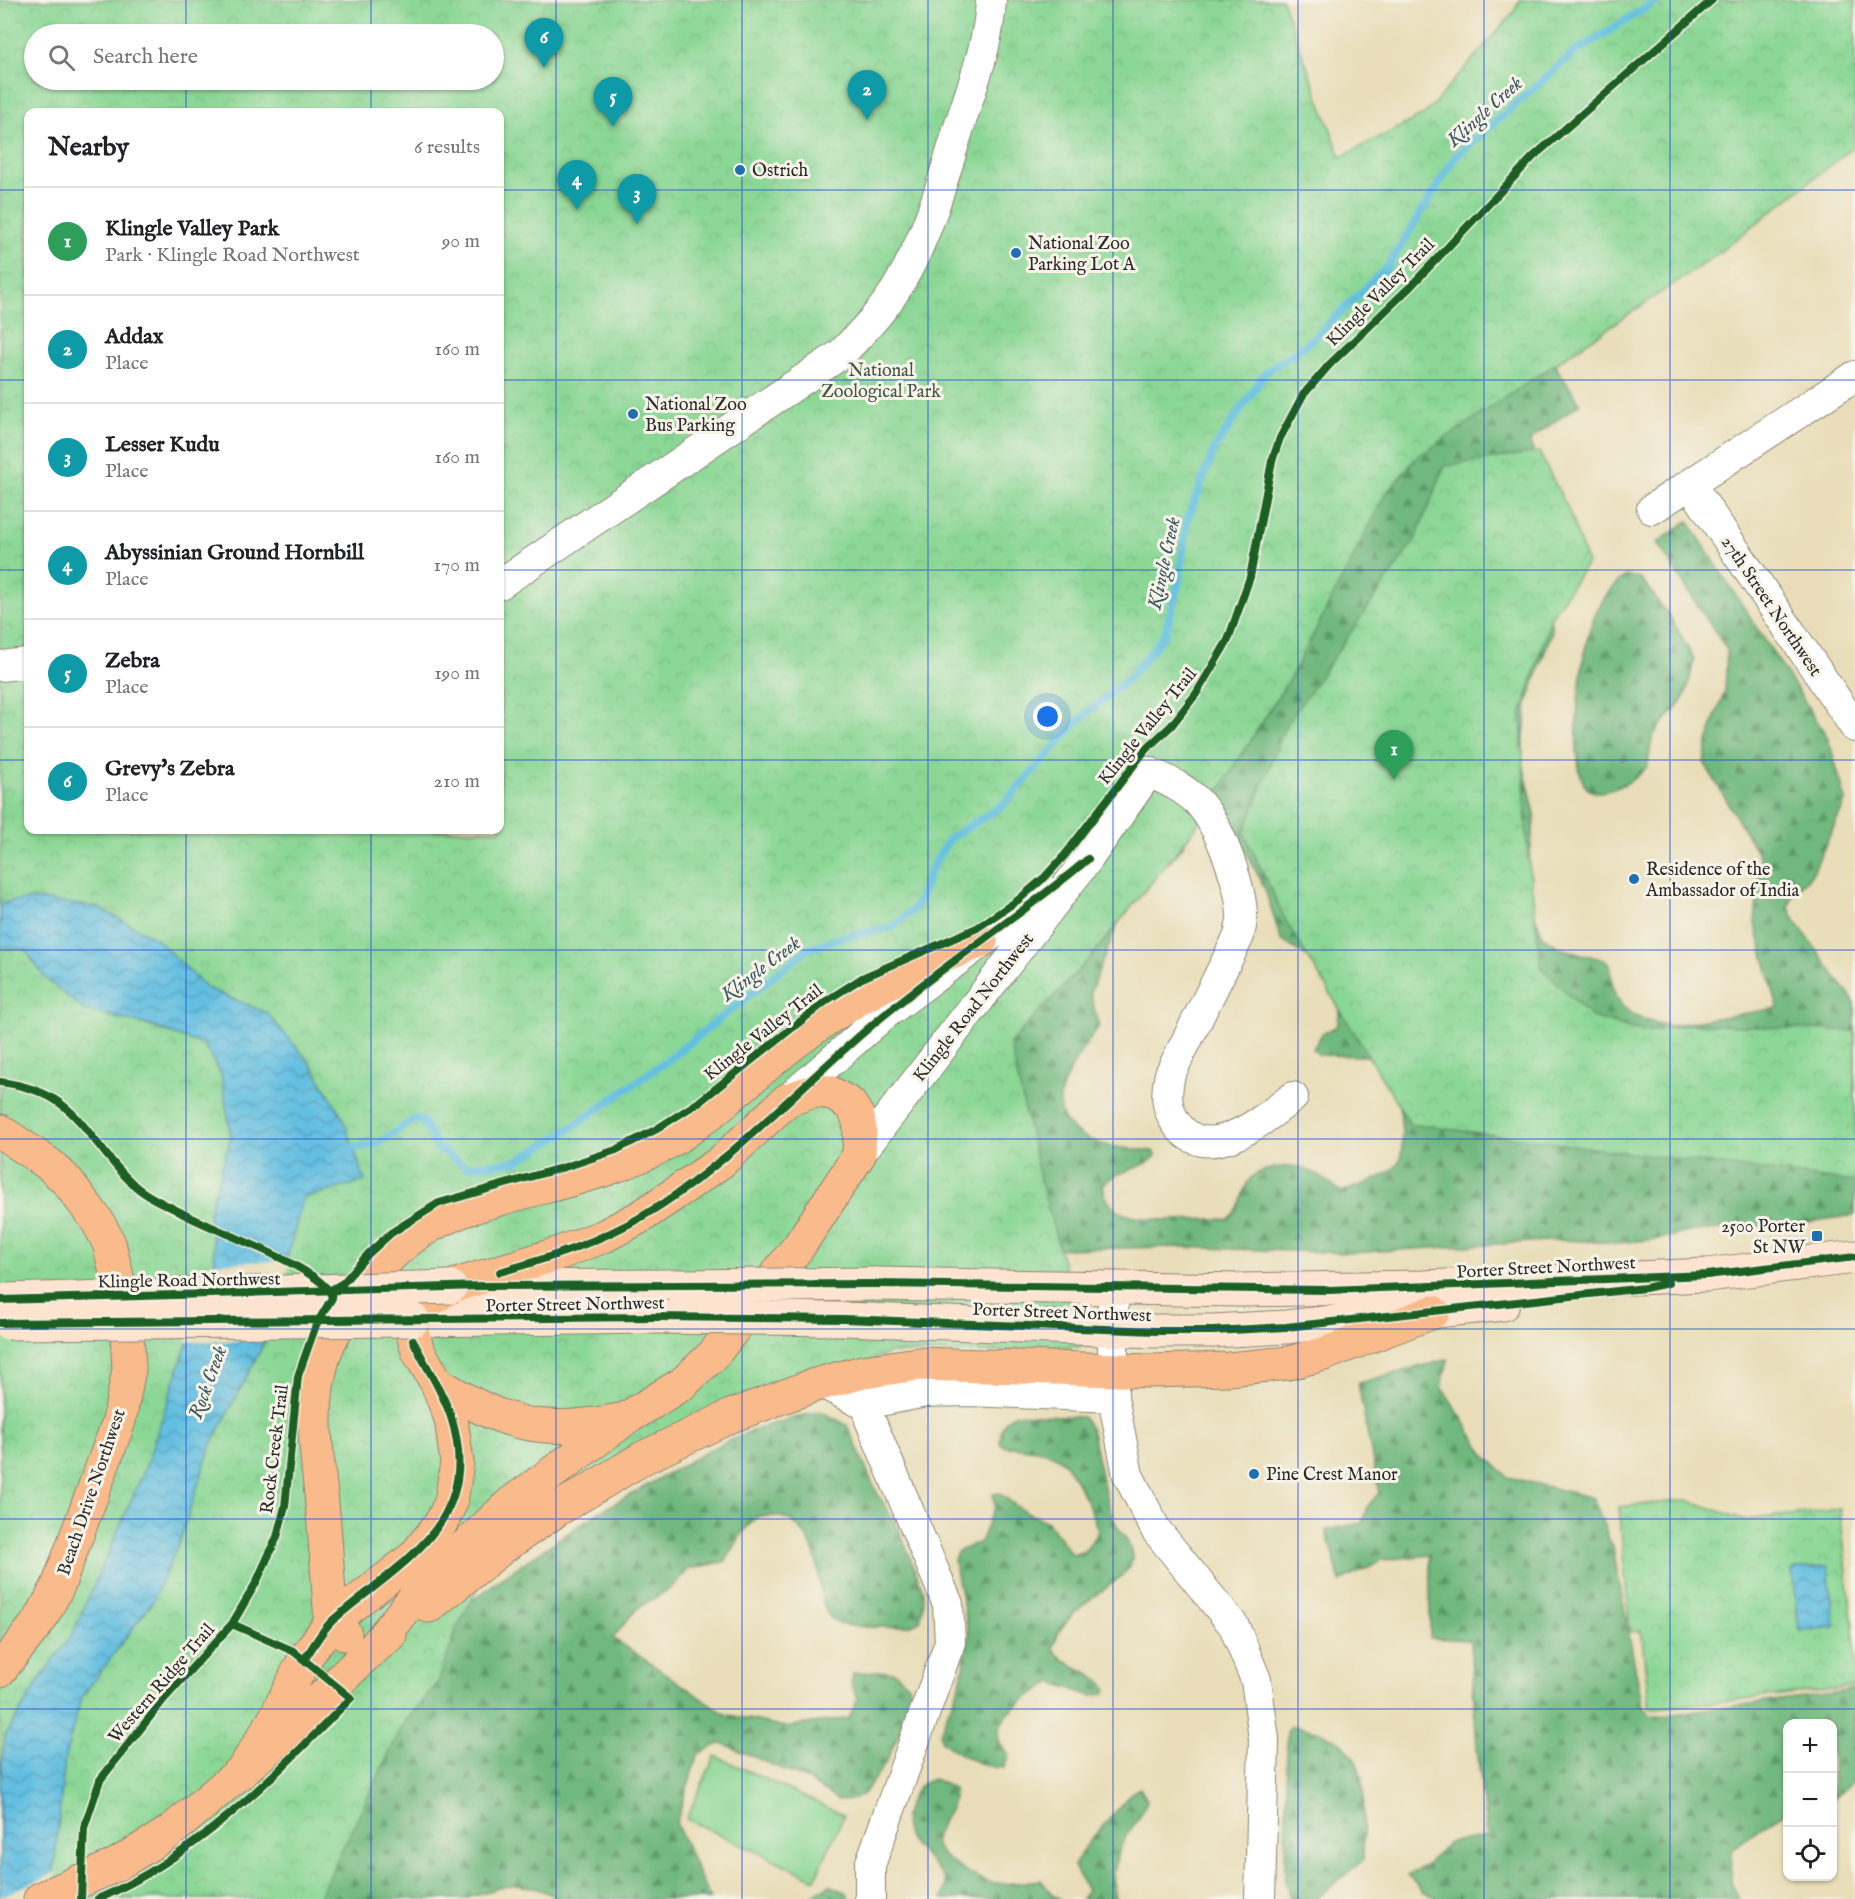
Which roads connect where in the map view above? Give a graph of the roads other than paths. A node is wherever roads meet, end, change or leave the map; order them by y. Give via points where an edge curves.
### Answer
1 (992, 0) edge
2 (1855, 376) edge
3 (1690, 484) junction
4 (1652, 509) dead end
5 (504, 581) edge
6 (24, 663) edge
7 (0, 666) edge
8 (1855, 727) edge
9 (1088, 859) junction
10 (981, 941) junction
11 (1293, 1097) dead end
12 (787, 1100) junction
13 (0, 1131) edge
14 (859, 1155) junction
15 (1855, 1257) edge
16 (1707, 1275) junction
17 (485, 1281) junction
18 (450, 1287) junction
19 (1113, 1287) junction
20 (4, 1311) edge
21 (1433, 1312) junction
22 (413, 1320) junction
23 (1112, 1330) junction
24 (436, 1380) junction
25 (822, 1383) junction
26 (1112, 1383) junction
27 (869, 1403) junction
28 (627, 1418) junction
29 (331, 1622) junction
30 (370, 1651) junction
31 (1, 1670) edge
32 (242, 1772) junction
33 (40, 1899) edge
34 (870, 1899) edge
35 (1260, 1899) edge

1 - 5 street via 987,39 913,260 869,325 841,354
2 - 3 street
3 - 4 street
3 - 8 street, 27th Street Northwest
6 - 7 street
9 - 10 street, Klingle Road Northwest
9 - 11 street, Klingle Road Northwest via 1149,772 1198,801 1220,838 1240,897 1242,917 1239,936 1170,1074 1166,1094 1170,1113 1181,1129 1198,1140 1212,1140 1241,1134
9 - 14 street, Klingle Road Northwest
10 - 12 street, Klingle Road Northwest via 884,1015
10 - 29 main road via 864,994 796,1040 701,1119 639,1158 595,1175 470,1208 443,1219 400,1246 369,1278 324,1353 317,1385 315,1431
12 - 14 main road via 814,1091 829,1092 850,1104 858,1117
12 - 17 main road via 721,1162 642,1216 604,1236
13 - 31 main road, Beach Drive Northwest via 50,1165 84,1201 102,1229 126,1314 129,1369 118,1421 58,1586 40,1620
14 - 28 main road via 800,1246 713,1355 681,1384
15 - 16 main road, Porter Street Northwest
16 - 19 main road, Porter Street Northwest via 1329,1290
16 - 21 main road, Porter Street Northwest via 1645,1288
17 - 18 main road
17 - 19 main road, Porter Street Northwest, bridge via 678,1286
18 - 20 main road, Klingle Road Northwest, bridge
18 - 22 main road via 429,1301
19 - 23 street
20 - 22 main road, Klingle Road Northwest, bridge
21 - 23 main road, Porter Street Northwest via 1286,1327
21 - 26 main road via 1323,1354 1288,1363
22 - 23 main road, Porter Street Northwest, bridge via 844,1319
22 - 24 main road via 413,1340
23 - 26 street
24 - 28 main road via 475,1407 517,1422 561,1428
24 - 29 main road via 456,1440 456,1483 451,1502 441,1523 414,1557
25 - 26 main road via 918,1364
25 - 27 street via 856,1401
25 - 30 main road via 731,1416 643,1458 512,1541
26 - 27 street via 926,1392
26 - 35 street via 1120,1445 1136,1495 1156,1530 1234,1626 1256,1680 1264,1738
27 - 34 street via 870,1420 948,1604 950,1642 870,1865
28 - 30 main road via 511,1503 427,1582
29 - 30 main road
29 - 32 main road via 303,1660 274,1720
30 - 32 main road
32 - 33 main road via 170,1832 116,1865

